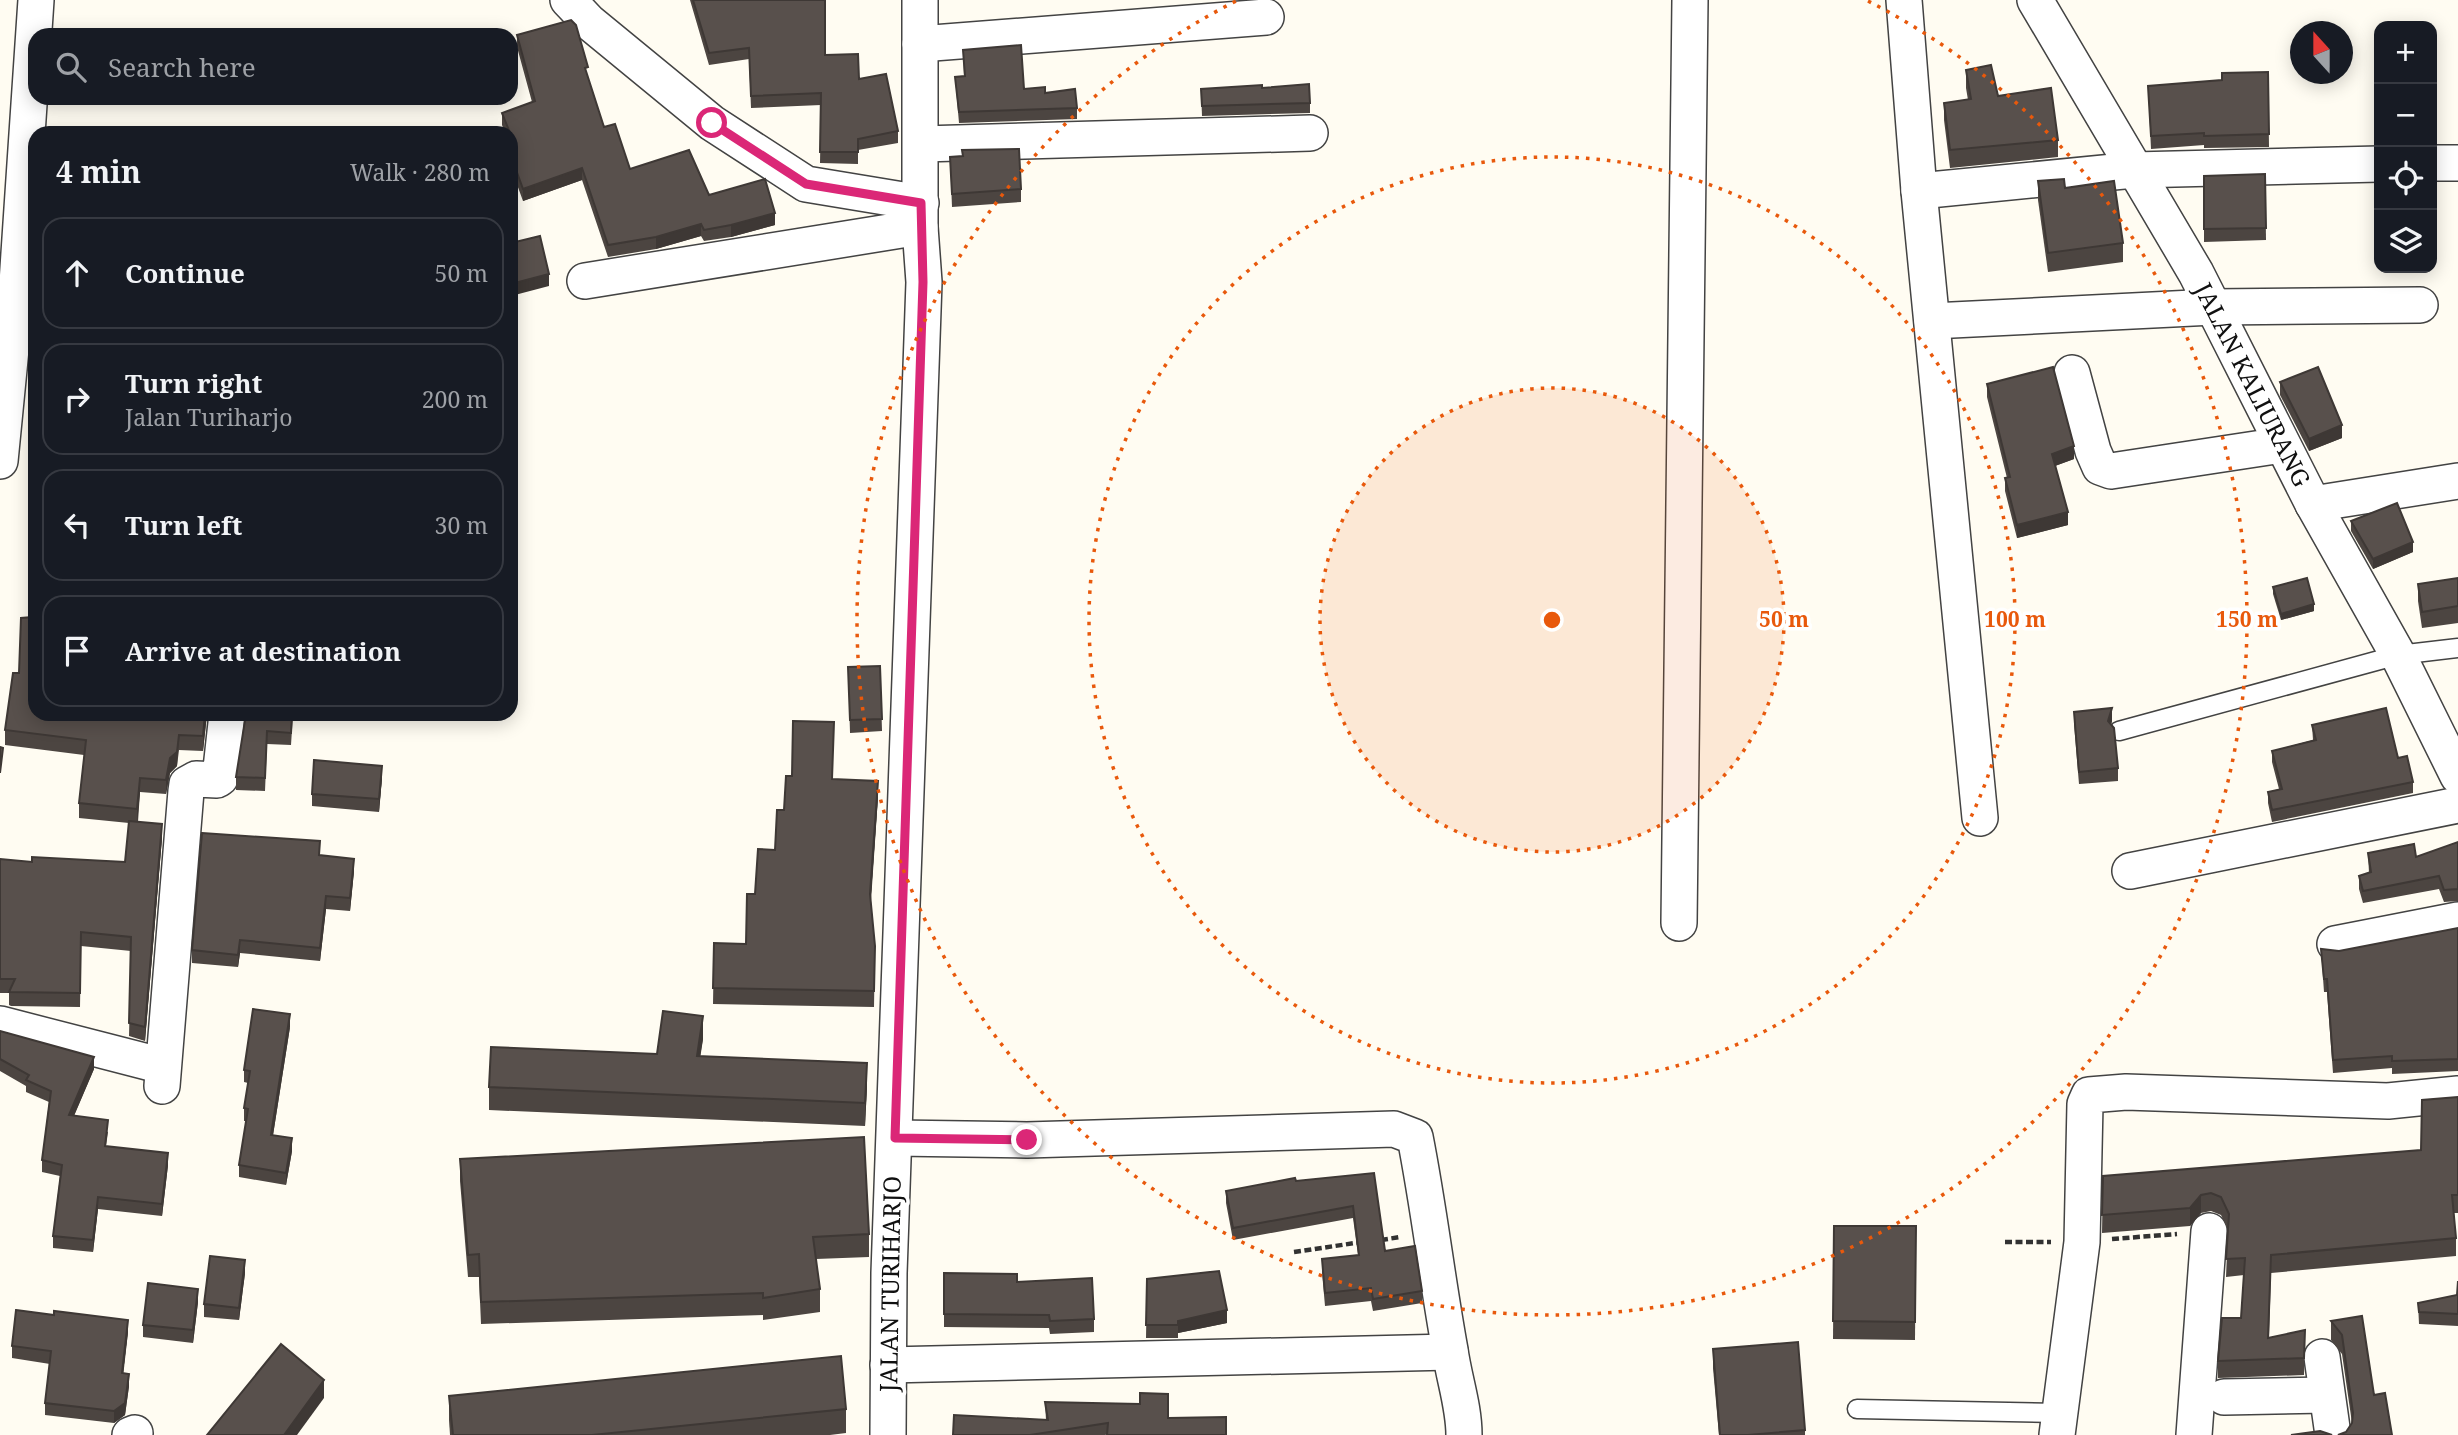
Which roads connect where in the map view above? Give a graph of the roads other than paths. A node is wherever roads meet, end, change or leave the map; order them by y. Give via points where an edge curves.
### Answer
1 (36, 0) edge
2 (568, 0) edge
3 (920, 0) edge
4 (1690, 0) edge
5 (1904, 0) edge
6 (2035, 0) edge
7 (1266, 17) dead end
8 (34, 28) edge
9 (920, 44) junction
10 (29, 105) edge
11 (1310, 133) dead end
12 (922, 144) junction
13 (2437, 163) edge
14 (2458, 163) edge
15 (2374, 164) edge
16 (2134, 170) junction
17 (1919, 191) junction
18 (920, 215) junction
19 (585, 281) dead end
20 (2420, 306) dead end
21 (2213, 307) junction
22 (1931, 321) junction
23 (2072, 373) dead end
24 (2282, 444) junction
25 (0, 461) edge
26 (2458, 481) edge
27 (2313, 504) junction
28 (2458, 648) edge
29 (2398, 655) junction
30 (226, 721) edge
31 (2119, 732) dead end
32 (2458, 776) edge
33 (2458, 805) edge
34 (1980, 818) dead end
35 (2130, 871) dead end
36 (2458, 920) edge
37 (1679, 923) dead end
38 (2335, 944) dead end
39 (0, 1024) edge
40 (2458, 1094) edge
41 (895, 1138) junction
42 (2209, 1231) road end
43 (1450, 1352) junction
44 (2322, 1357) dead end
45 (888, 1364) junction
46 (2326, 1395) junction
47 (2224, 1397) dead end
48 (1857, 1409) dead end
49 (2058, 1424) edge
50 (895, 1429) edge
51 (1464, 1435) edge
52 (2194, 1435) edge
53 (2333, 1435) edge

1 - 8 street
2 - 18 street via 712,123 806,184
3 - 9 street, JALAN TURIHARJO
4 - 37 street
5 - 17 street
6 - 16 street, JALAN KALIURANG
7 - 9 street
9 - 12 street, JALAN TURIHARJO
10 - 25 street
11 - 12 street
12 - 18 street, JALAN TURIHARJO
13 - 14 street
15 - 16 street
16 - 17 street
16 - 21 street, JALAN KALIURANG
17 - 22 street
18 - 19 street
18 - 41 street, JALAN TURIHARJO via 923,296
20 - 21 street
21 - 22 street
21 - 24 street, JALAN KALIURANG
22 - 34 street
23 - 24 street via 2093,452 2100,467 2111,471
24 - 27 street, JALAN KALIURANG
26 - 27 street
27 - 29 street, JALAN KALIURANG
28 - 29 lane
29 - 31 lane
29 - 32 street, JALAN KALIURANG
30 - 39 street via 220,778 187,784 163,1076
33 - 35 street
36 - 38 street
40 - 49 street via 2388,1101 2126,1092 2090,1095 2085,1104 2082,1242
41 - 43 street via 1027,1140 1394,1129 1415,1137
41 - 45 street, JALAN TURIHARJO
42 - 52 street
43 - 45 street
43 - 51 street
44 - 46 street
45 - 50 street, JALAN TURIHARJO
46 - 47 street
46 - 53 street
48 - 49 lane

